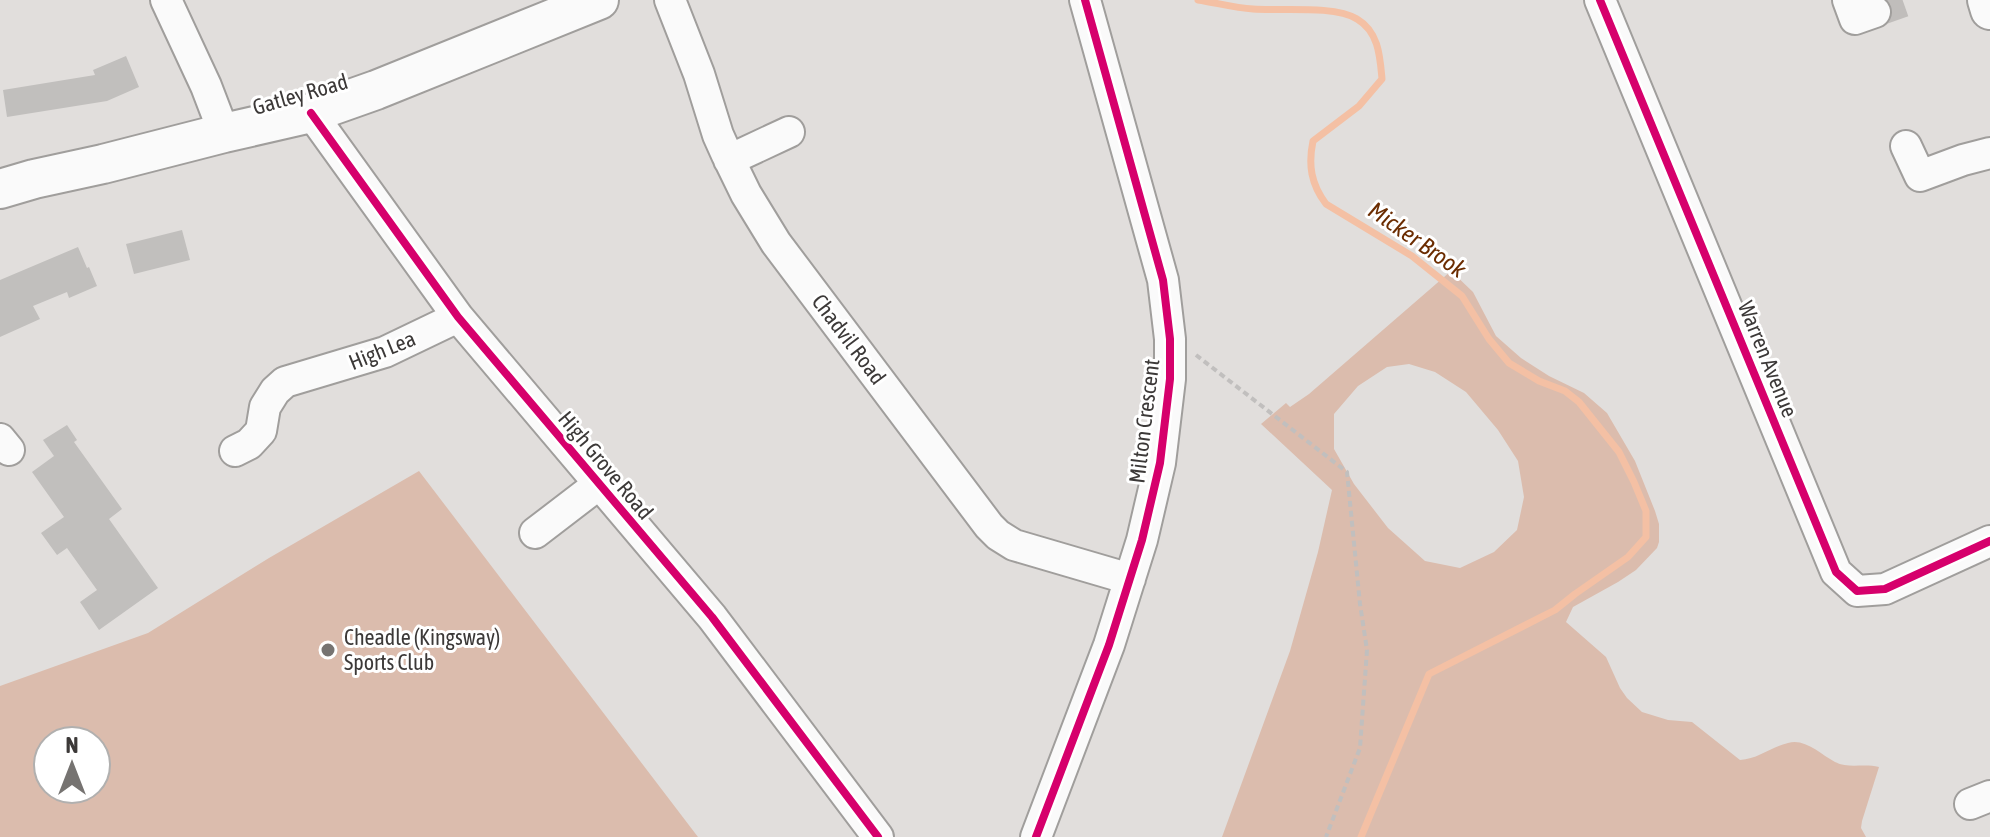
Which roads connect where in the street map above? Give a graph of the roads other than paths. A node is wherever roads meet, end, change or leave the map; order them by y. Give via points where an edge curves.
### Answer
1 (166, 0) edge
2 (599, 0) edge
3 (670, 0) edge
4 (1085, 0) edge
5 (1600, 0) edge
6 (1987, 0) edge
7 (1990, 10) edge
8 (311, 113) junction
9 (789, 132) dead end
10 (224, 133) junction
11 (1906, 146) dead end
12 (1990, 153) edge
13 (729, 160) junction
14 (0, 189) edge
15 (458, 317) junction
16 (235, 451) dead end
17 (599, 484) junction
18 (535, 533) dead end
19 (1990, 541) edge
20 (1130, 579) junction
21 (878, 837) edge
22 (1036, 837) edge

1 - 10 street
2 - 8 main road, Gatley Road
3 - 13 street, Chadvil Road
4 - 20 street, Milton Crescent via 1163,280 1170,339 1160,463
5 - 19 street, Warren Avenue via 1836,572 1857,591 1885,589
6 - 7 main road
8 - 10 main road, Gatley Road
8 - 15 street, High Grove Road
9 - 13 street
10 - 14 main road, Gatley Road
11 - 12 street via 1920,176
13 - 20 street, Chadvil Road via 776,243 989,526 1014,545
15 - 16 street, High Lea via 385,352 285,382 265,407 261,431
15 - 17 street, High Grove Road
17 - 18 street
17 - 21 street, High Grove Road via 712,617
20 - 22 street, Milton Crescent

